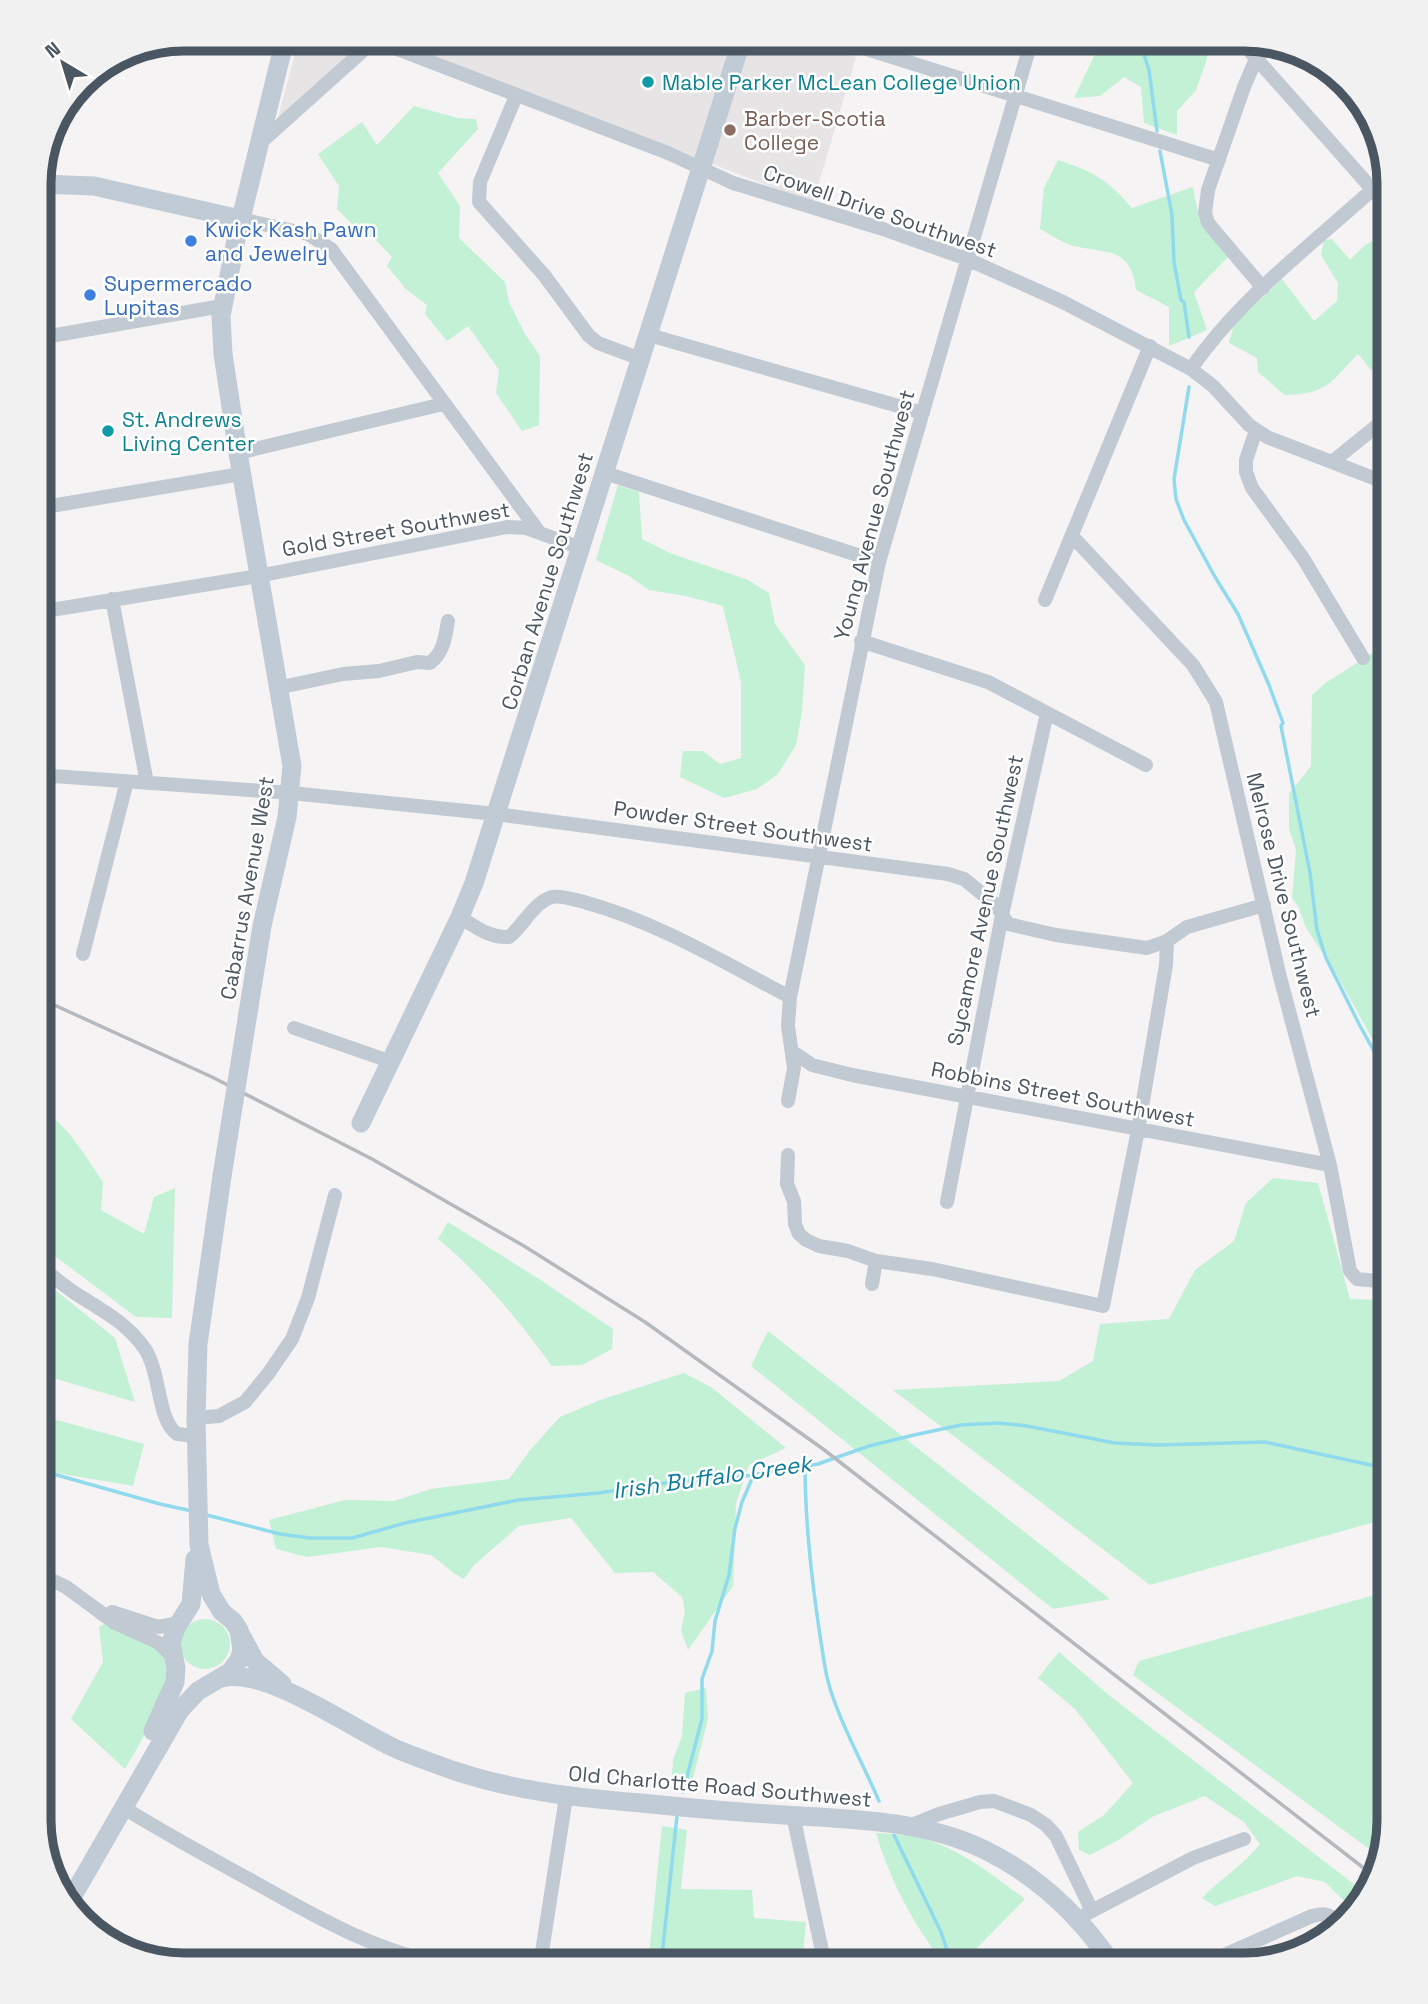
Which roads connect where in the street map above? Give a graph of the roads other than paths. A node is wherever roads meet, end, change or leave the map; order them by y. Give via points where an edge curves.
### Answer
1 (282, 51) edge
2 (360, 51) edge
3 (403, 51) edge
4 (738, 51) edge
5 (874, 51) edge
6 (1028, 51) edge
7 (1249, 51) edge
8 (1262, 52) edge
9 (1256, 59) junction
10 (1015, 94) junction
11 (516, 96) junction
12 (260, 143) junction
13 (1219, 160) junction
14 (702, 168) junction
15 (51, 184) edge
16 (1377, 185) edge
17 (1373, 189) junction
18 (1377, 193) edge
19 (240, 219) junction
20 (967, 259) junction
21 (1263, 288) junction
22 (222, 306) junction
23 (649, 335) junction
24 (51, 336) edge
25 (1150, 346) junction
26 (641, 359) junction
27 (1191, 369) junction
28 (443, 404) junction
29 (923, 413) junction
30 (1377, 426) edge
31 (1256, 430) junction
32 (238, 453) junction
33 (1332, 462) junction
34 (605, 473) junction
35 (241, 474) junction
36 (1377, 479) edge
37 (51, 506) edge
38 (539, 532) junction
39 (1072, 536) junction
40 (581, 548) junction
41 (879, 562) junction
42 (258, 576) junction
43 (112, 599) junction
44 (1045, 600) dead end
45 (51, 610) edge
46 (448, 621) dead end
47 (861, 641) junction
48 (1363, 658) dead end
49 (277, 688) junction
50 (1046, 713) junction
51 (1146, 765) dead end
52 (51, 776) edge
53 (127, 781) junction
54 (148, 783) junction
55 (291, 793) junction
56 (496, 814) junction
57 (817, 858) junction
58 (1264, 905) junction
59 (1002, 915) junction
60 (460, 917) junction
61 (1167, 941) junction
62 (83, 954) dead end
63 (790, 997) junction
64 (294, 1028) dead end
65 (793, 1052) junction
66 (392, 1062) junction
67 (965, 1097) junction
68 (788, 1101) dead end
69 (361, 1123) dead end
70 (1138, 1130) junction
71 (788, 1156) dead end
72 (1330, 1165) junction
73 (335, 1195) dead end
74 (947, 1202) dead end
75 (876, 1261) junction
76 (51, 1275) edge
77 (1377, 1281) edge
78 (873, 1284) dead end
79 (196, 1427) junction
80 (199, 1545) junction
81 (51, 1580) edge
82 (88, 1603) junction
83 (224, 1614) junction
84 (180, 1621) junction
85 (239, 1630) junction
86 (173, 1658) junction
87 (219, 1679) junction
88 (293, 1694) junction
89 (566, 1797) junction
90 (124, 1808) junction
91 (793, 1815) junction
92 (908, 1826) junction
93 (1244, 1839) dead end
94 (70, 1889) edge
95 (71, 1890) edge
96 (1085, 1915) junction
97 (1333, 1918) edge
98 (379, 1946) junction
99 (377, 1953) edge
100 (402, 1953) edge
101 (542, 1953) edge
102 (822, 1953) edge
103 (1106, 1953) edge
104 (1229, 1953) edge

1 - 12 main road, Cabarrus Avenue West
2 - 12 street
3 - 11 street, Crowell Drive Southwest
4 - 14 main road, Corban Avenue Southwest
5 - 10 street
6 - 10 street, Young Avenue Southwest
7 - 9 street
8 - 9 street
9 - 13 street
9 - 17 street
10 - 13 street
10 - 20 street, Young Avenue Southwest
11 - 14 street, Crowell Drive Southwest
11 - 26 street via 480,182 479,202 544,275 589,336
12 - 19 main road, Cabarrus Avenue West
13 - 21 street via 1206,201 1208,223
14 - 20 street, Crowell Drive Southwest via 733,183
14 - 23 main road, Corban Avenue Southwest
15 - 19 main road via 94,186
16 - 17 street
17 - 18 street
17 - 21 street
19 - 22 main road, Cabarrus Avenue West
19 - 28 street via 294,230 316,239 336,255
20 - 25 street, Crowell Drive Southwest
20 - 29 street, Young Avenue Southwest
21 - 27 street via 1218,332
22 - 24 street
22 - 32 main road, Cabarrus Avenue West via 223,354
23 - 26 main road, Corban Avenue Southwest
23 - 29 street
25 - 27 street, Crowell Drive Southwest
25 - 39 street
26 - 34 main road, Corban Avenue Southwest
27 - 31 street, Crowell Drive Southwest
28 - 32 street
28 - 38 street
29 - 41 street, Young Avenue Southwest
30 - 33 street
31 - 33 street, Crowell Drive Southwest
31 - 48 street via 1246,460 1252,488 1303,558
32 - 35 main road, Cabarrus Avenue West
33 - 36 street, Crowell Drive Southwest
34 - 40 main road, Corban Avenue Southwest
34 - 41 street
35 - 37 street
35 - 42 main road, Cabarrus Avenue West
38 - 40 street, Gold Street Southwest
38 - 42 street, Gold Street Southwest via 507,527
39 - 44 street
39 - 58 street, Melrose Drive Southwest via 1193,666 1212,693
40 - 56 main road, Corban Avenue Southwest
41 - 47 street, Young Avenue Southwest
42 - 43 street, Gold Street Southwest
42 - 49 main road, Cabarrus Avenue West
43 - 45 street, Gold Street Southwest
43 - 54 street
46 - 49 street via 445,641 430,663
47 - 50 street via 968,674
47 - 57 street, Young Avenue Southwest
49 - 55 main road, Cabarrus Avenue West via 292,766
50 - 51 street
50 - 59 street, Sycamore Avenue Southwest
52 - 53 street, Powder Street Southwest
53 - 54 street, Powder Street Southwest
53 - 62 street
54 - 55 street, Powder Street Southwest
55 - 56 street, Powder Street Southwest
55 - 79 main road, Cabarrus Avenue West, bridge via 262,926 222,1176 200,1331
56 - 57 street, Powder Street Southwest
56 - 60 main road, Corban Avenue Southwest
57 - 59 street, Powder Street Southwest via 964,879
57 - 63 street, Young Avenue Southwest
58 - 61 street via 1187,927
58 - 72 street, Melrose Drive Southwest
59 - 61 street, Powder Street Southwest via 1008,924 1056,935 1147,948
59 - 67 street, Sycamore Avenue Southwest
60 - 63 street via 485,933 509,937 544,901 554,896 574,899 659,929
60 - 66 main road, Corban Avenue Southwest
61 - 70 street
63 - 65 street, Young Avenue Southwest via 788,1026
64 - 66 street
65 - 67 street, Robbins Street Southwest via 812,1065
65 - 68 street, Young Avenue Southwest
66 - 69 main road, Corban Avenue Southwest
67 - 70 street, Robbins Street Southwest
67 - 74 street, Sycamore Avenue Southwest
70 - 72 street, Robbins Street Southwest
70 - 75 street via 1103,1306
71 - 75 street via 787,1184 799,1234 819,1246
72 - 77 street, Melrose Drive Southwest via 1350,1271 1357,1279
73 - 79 street via 308,1298 292,1339 245,1402
75 - 78 street
76 - 79 street via 131,1332 153,1364 167,1424 177,1434
79 - 80 main road, Cabarrus Avenue West
80 - 83 main road, Cabarrus Avenue West via 209,1590
80 - 84 main road, Cabarrus Avenue West via 191,1604
81 - 82 street
82 - 84 street via 155,1627
82 - 86 street via 115,1623 159,1643
83 - 84 main road via 202,1610
83 - 85 main road, Cabarrus Avenue West
84 - 86 main road, Cabarrus Avenue West via 172,1637
85 - 87 main road, Cabarrus Avenue West via 239,1660
85 - 88 main road, Old Charlotte Road Southwest via 256,1661
86 - 87 main road via 192,1678
86 - 94 main road, Cabarrus Avenue West via 176,1682 164,1709
87 - 88 main road, Old Charlotte Road Southwest via 244,1677
87 - 90 main road, Cabarrus Avenue West via 195,1693 180,1710
88 - 89 main road, Old Charlotte Road Southwest via 393,1748 457,1771
89 - 91 main road, Old Charlotte Road Southwest
89 - 101 street
90 - 95 main road, Cabarrus Avenue West
90 - 98 street via 330,1925
91 - 92 main road, Old Charlotte Road Southwest
91 - 102 street
92 - 96 main road, Old Charlotte Road Southwest via 984,1850
92 - 96 street via 980,1802 994,1801 1031,1815 1056,1836 1078,1877
93 - 96 street via 1193,1857
96 - 103 main road, Old Charlotte Road Southwest
97 - 104 street via 1323,1913 1312,1916
98 - 99 street
98 - 100 street

